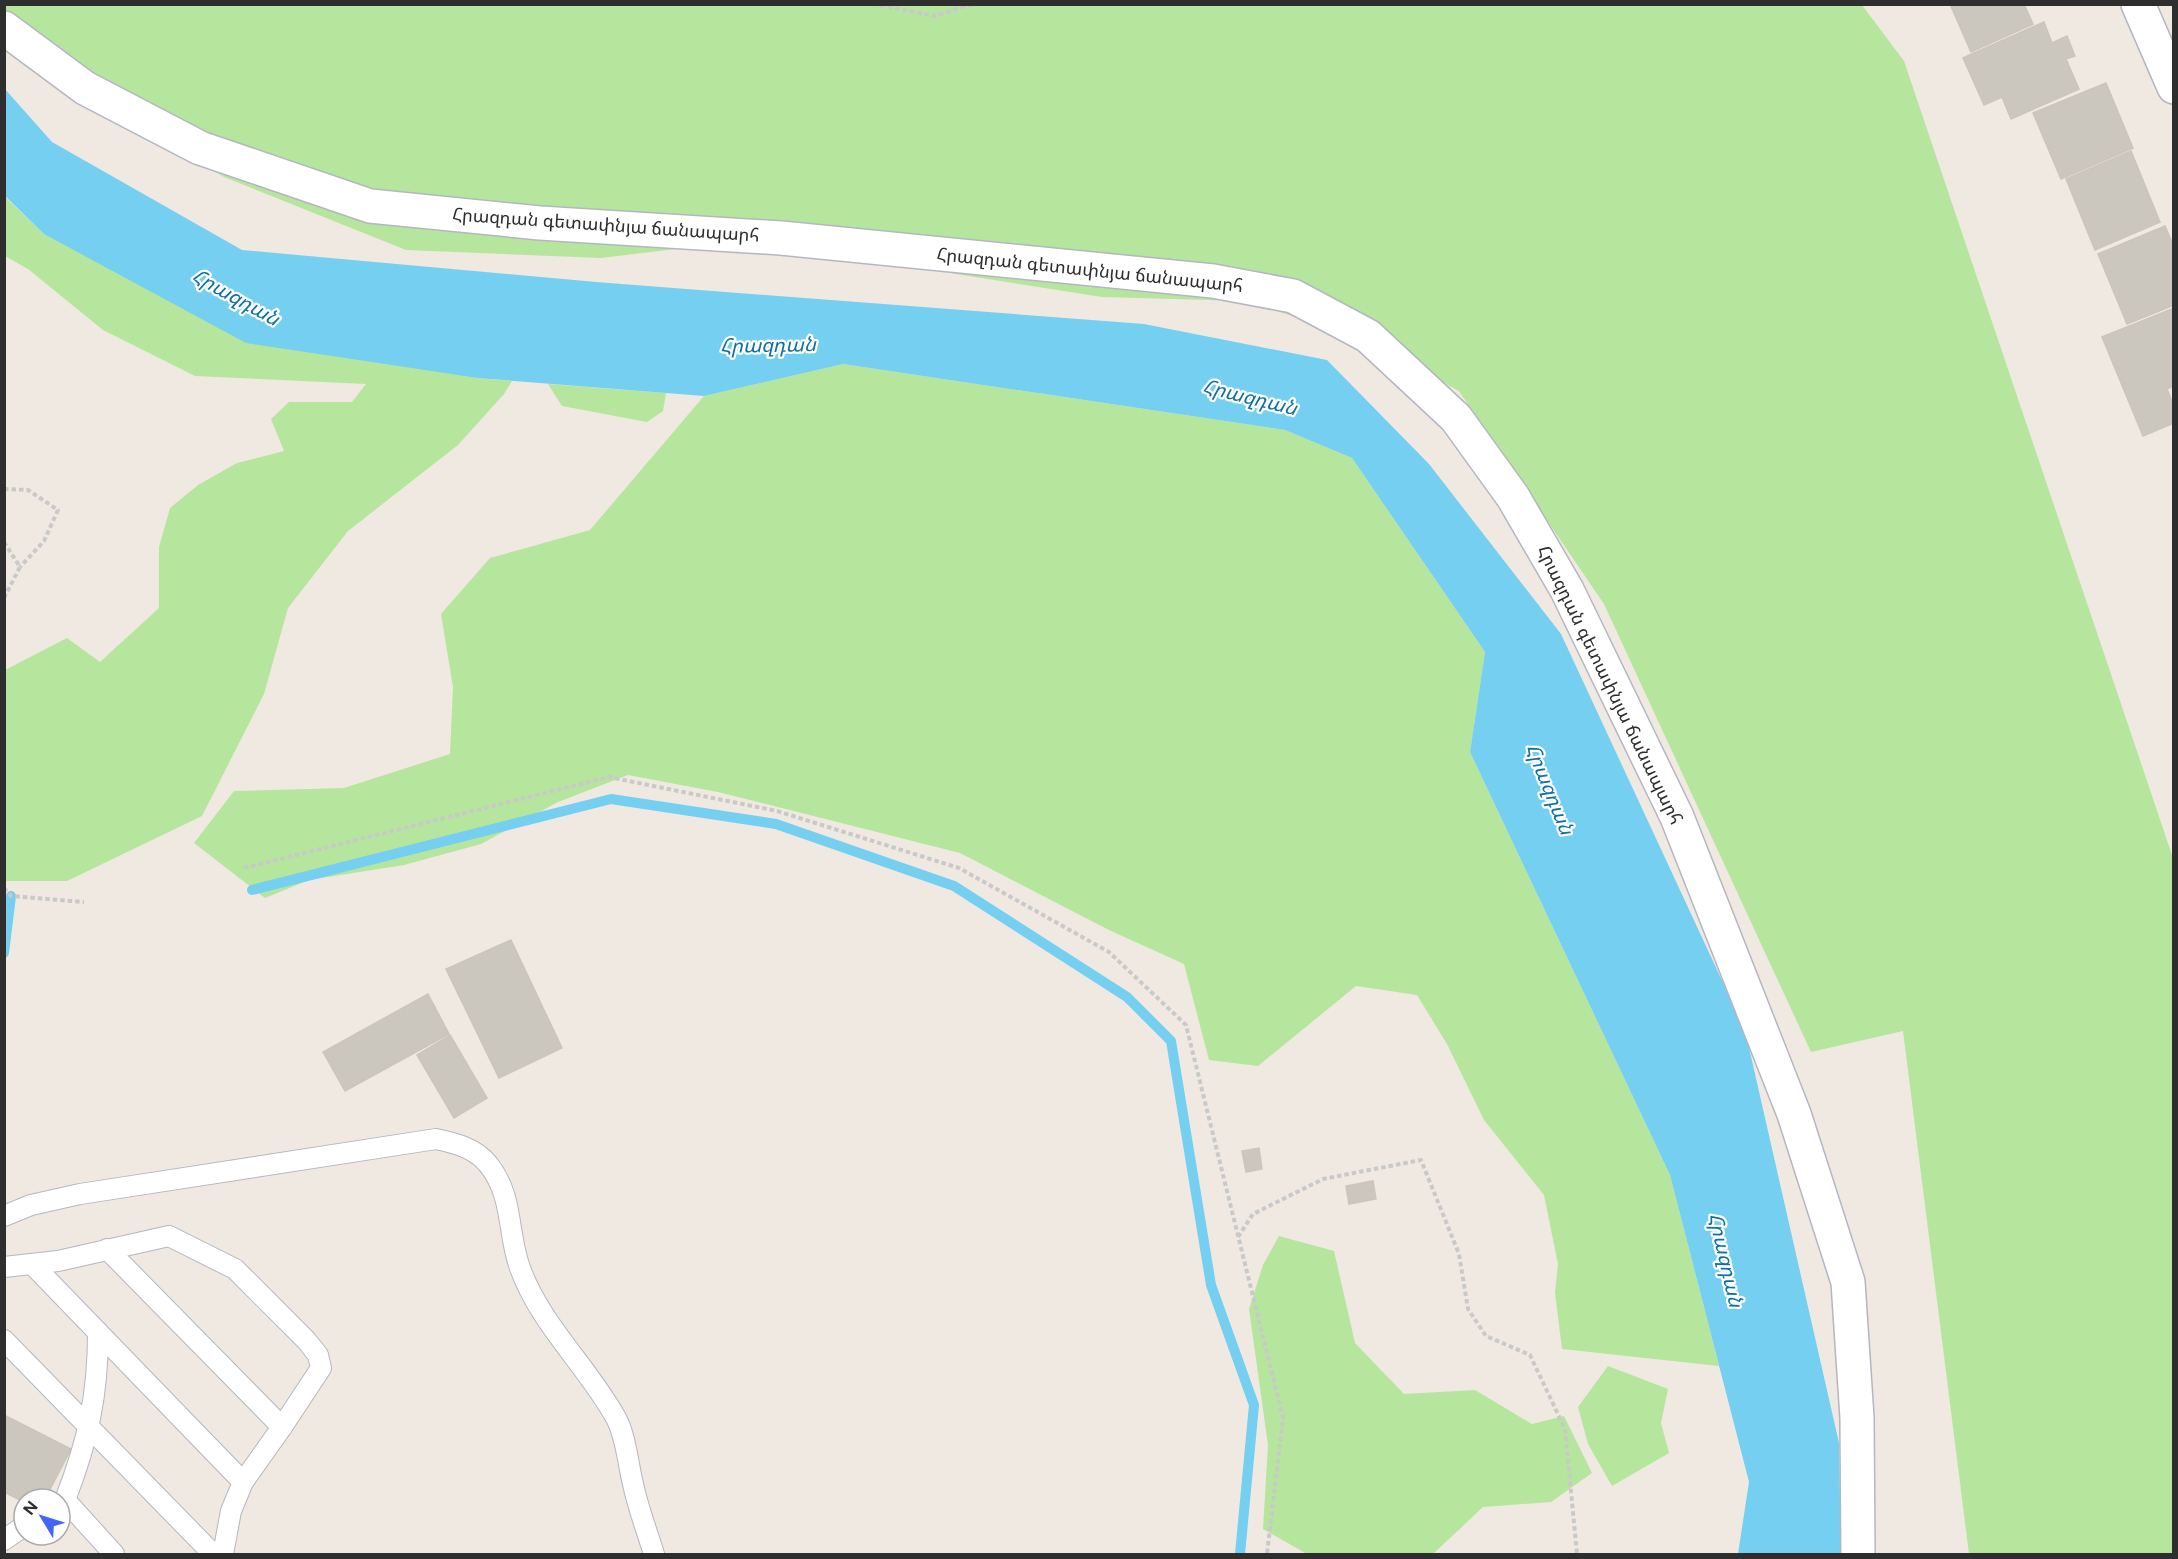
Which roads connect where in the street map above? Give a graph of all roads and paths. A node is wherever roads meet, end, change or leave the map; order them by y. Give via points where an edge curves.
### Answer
1 (873, 4) edge
2 (973, 4) edge
3 (2138, 4) edge
4 (4, 28) edge
5 (2174, 87) edge
6 (4, 489) edge
7 (4, 542) edge
8 (20, 567) junction
9 (4, 598) edge
10 (244, 868) dead end
11 (4, 888) edge
12 (84, 902) dead end
13 (4, 1216) edge
14 (1237, 1238) junction
15 (107, 1249) junction
16 (32, 1264) junction
17 (4, 1268) edge
18 (98, 1332) junction
19 (4, 1340) edge
20 (89, 1426) junction
21 (282, 1427) junction
22 (243, 1482) junction
23 (67, 1487) edge
24 (72, 1512) edge
25 (114, 1554) edge
26 (213, 1554) edge
27 (223, 1554) edge
28 (654, 1554) edge
29 (1267, 1554) edge
30 (1577, 1554) edge
31 (1858, 1554) edge

1 - 2 path via 934,16
3 - 5 street
4 - 31 street, Հրազդան գետափնյա ճանապարհ via 85,88 200,148 370,206 540,223 781,238 1213,280 1293,296 1368,336 1456,418 1513,497 1567,590 1677,817 1794,1114 1848,1282 1857,1418
6 - 8 path via 28,490 58,510 44,542
7 - 8 path
8 - 9 path
10 - 14 path via 609,777 777,811 959,868 1109,952 1186,1025
11 - 12 path via 11,896
13 - 28 lane via 31,1205 80,1194 206,1174 436,1139 461,1144 487,1162 501,1183 520,1267 541,1309 618,1420 634,1492
14 - 29 path via 1283,1418
14 - 30 path via 1253,1214 1323,1179 1421,1160 1459,1254 1468,1309 1486,1336 1530,1355 1565,1429
15 - 16 lane
15 - 21 lane
15 - 21 lane via 169,1236 235,1269 272,1304 318,1355 321,1368
16 - 17 lane
16 - 18 lane
18 - 20 lane via 98,1381
18 - 22 lane
19 - 20 lane
20 - 23 lane
20 - 26 lane
21 - 22 lane
22 - 27 lane via 231,1511
24 - 25 lane

